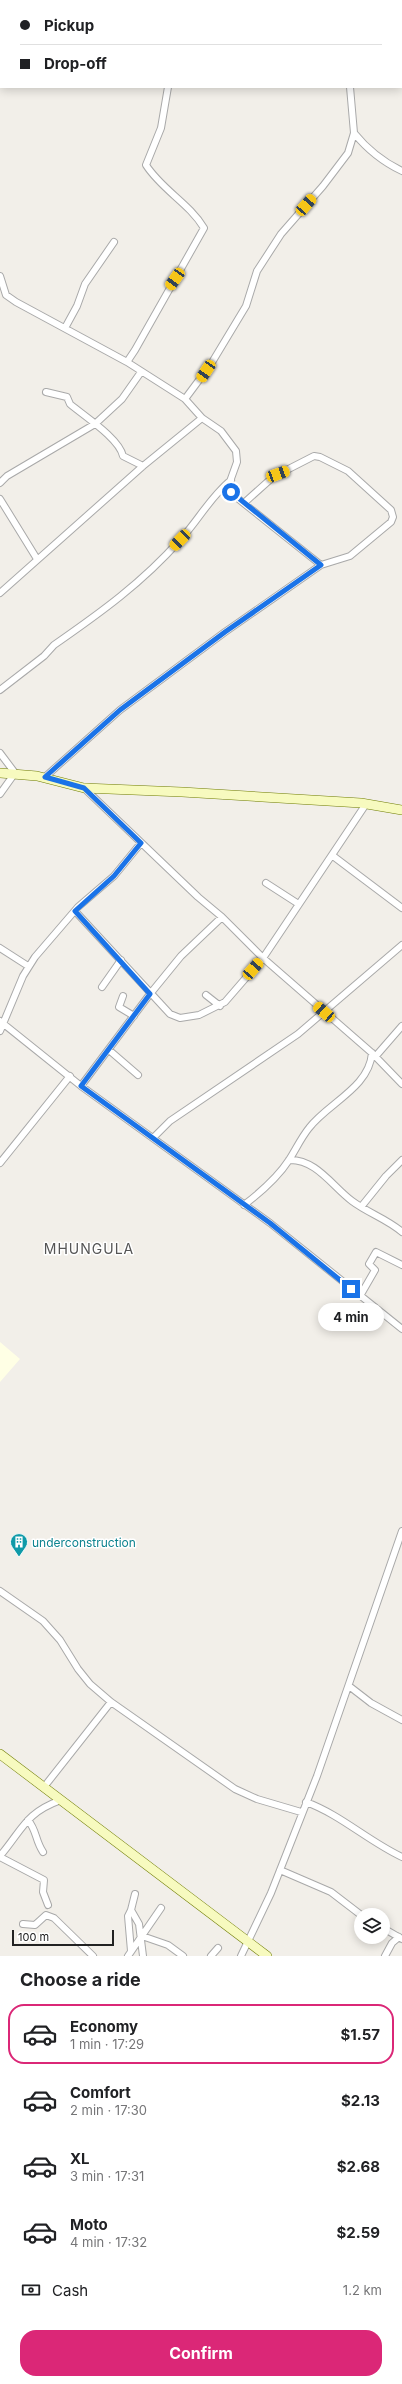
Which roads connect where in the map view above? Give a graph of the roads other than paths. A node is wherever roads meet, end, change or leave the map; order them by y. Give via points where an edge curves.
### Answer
1 (168, 88) edge
2 (350, 88) edge
3 (354, 133) junction
4 (402, 171) edge
5 (114, 242) dead end
6 (0, 276) edge
7 (3, 295) edge
8 (65, 328) junction
9 (126, 362) junction
10 (141, 372) junction
11 (46, 392) dead end
12 (185, 399) junction
13 (202, 418) junction
14 (94, 424) junction
15 (143, 466) junction
16 (231, 480) junction
17 (0, 483) edge
18 (0, 499) edge
19 (244, 503) junction
20 (37, 559) junction
21 (321, 565) junction
22 (0, 592) edge
23 (0, 690) edge
24 (0, 753) edge
25 (15, 772) junction
26 (0, 773) edge
27 (45, 777) junction
28 (84, 788) junction
29 (0, 794) edge
30 (366, 804) junction
31 (402, 810) edge
32 (141, 843) junction
33 (333, 856) junction
34 (266, 883) dead end
35 (298, 903) junction
36 (402, 908) edge
37 (75, 911) junction
38 (222, 916) junction
39 (402, 945) edge
40 (0, 948) edge
41 (262, 958) junction
42 (121, 960) junction
43 (28, 966) junction
44 (102, 987) dead end
45 (150, 994) junction
46 (206, 995) dead end
47 (123, 996) dead end
48 (220, 1006) junction
49 (324, 1012) junction
50 (134, 1016) junction
51 (2, 1023) edge
52 (402, 1026) edge
53 (0, 1032) edge
54 (109, 1050) junction
55 (373, 1055) junction
56 (138, 1075) dead end
57 (70, 1076) junction
58 (402, 1084) edge
59 (81, 1086) junction
60 (154, 1137) junction
61 (289, 1160) junction
62 (402, 1160) edge
63 (0, 1163) edge
64 (244, 1205) junction
65 (361, 1207) junction
66 (402, 1232) edge
67 (402, 1265) edge
68 (360, 1296) junction
69 (402, 1329) edge
70 (402, 1531) edge
71 (0, 1591) edge
72 (348, 1686) junction
73 (111, 1702) junction
74 (402, 1720) edge
75 (0, 1754) edge
76 (44, 1787) junction
77 (61, 1800) junction
78 (306, 1802) junction
79 (301, 1812) junction
80 (28, 1820) junction
81 (43, 1852) dead end
82 (0, 1856) edge
83 (402, 1857) edge
84 (280, 1870) junction
85 (135, 1894) dead end
86 (48, 1905) dead end
87 (160, 1908) dead end
88 (131, 1910) junction
89 (354, 1910) edge
90 (24, 1924) dead end
91 (390, 1932) edge
92 (142, 1936) junction
93 (400, 1938) edge
94 (247, 1941) junction
95 (218, 1948) dead end
96 (129, 1954) edge
97 (93, 1956) edge
98 (143, 1956) edge
99 (183, 1956) edge
100 (211, 1956) edge
101 (241, 1956) edge
102 (267, 1956) edge
103 (385, 1956) edge

1 - 9 street via 162,128 146,165 165,188 195,213 204,228
2 - 3 street
3 - 4 street via 370,150
3 - 12 street via 348,152 323,186 281,234 261,265 251,286 246,306
5 - 8 street via 89,278 78,306
6 - 7 street
7 - 8 street
8 - 9 street
9 - 10 street
10 - 12 street
10 - 14 street via 122,399
11 - 14 street via 67,396 70,404
12 - 13 street
13 - 15 street
13 - 16 street via 221,431 236,451 237,462
14 - 15 street via 113,441 123,456
14 - 17 street via 7,476
15 - 20 street
16 - 19 street via 228,487
16 - 23 street via 218,490 180,540 140,582 54,645 44,656
18 - 20 street
19 - 21 street
19 - 21 street via 273,477 314,456 330,461 356,477 391,510 393,519 350,556
20 - 22 street
21 - 27 street via 120,710
24 - 25 street
25 - 26 street
25 - 27 street
25 - 29 street
27 - 28 street
28 - 30 street
28 - 32 street
30 - 31 street
30 - 33 street
32 - 37 street via 114,876
32 - 38 street
33 - 35 street
33 - 36 street
34 - 35 street
35 - 41 street
37 - 42 street
37 - 43 street
38 - 41 street
38 - 45 street via 181,956
39 - 49 street
40 - 43 street
41 - 48 street
41 - 49 street
42 - 44 street
42 - 45 street
43 - 51 street
45 - 48 street via 170,1014 180,1018 199,1015
45 - 50 street
46 - 48 street
47 - 50 street via 119,1007
49 - 55 street
49 - 60 street via 298,1034 170,1121
50 - 54 street
51 - 53 street
51 - 57 street
52 - 55 street
54 - 56 street
54 - 59 street
55 - 58 street
55 - 61 street via 366,1072 348,1093 319,1117
57 - 59 street
57 - 63 street
59 - 60 street
60 - 64 street
61 - 64 street via 263,1190
61 - 65 street via 304,1162
62 - 65 street
64 - 68 street
65 - 66 street
67 - 68 street via 376,1252 369,1264 375,1270
68 - 69 street
70 - 72 street
71 - 73 street via 43,1621 60,1640 90,1684
72 - 74 street via 371,1703
72 - 78 street
73 - 76 street
73 - 79 street via 235,1789
75 - 76 street
76 - 77 street
77 - 80 street via 42,1806
77 - 94 street
78 - 79 street
78 - 83 street via 342,1819
79 - 84 street
80 - 81 street via 36,1830 36,1840
80 - 82 street
82 - 86 street via 44,1880 43,1892
84 - 89 street via 331,1892
84 - 94 street
85 - 88 street
87 - 92 street
88 - 92 street
88 - 96 street via 128,1916
90 - 97 street via 35,1925 46,1915 54,1918
91 - 93 street
92 - 96 street
92 - 98 street
92 - 99 street via 168,1945
93 - 103 street via 392,1943
94 - 101 street
94 - 102 street
95 - 100 street

